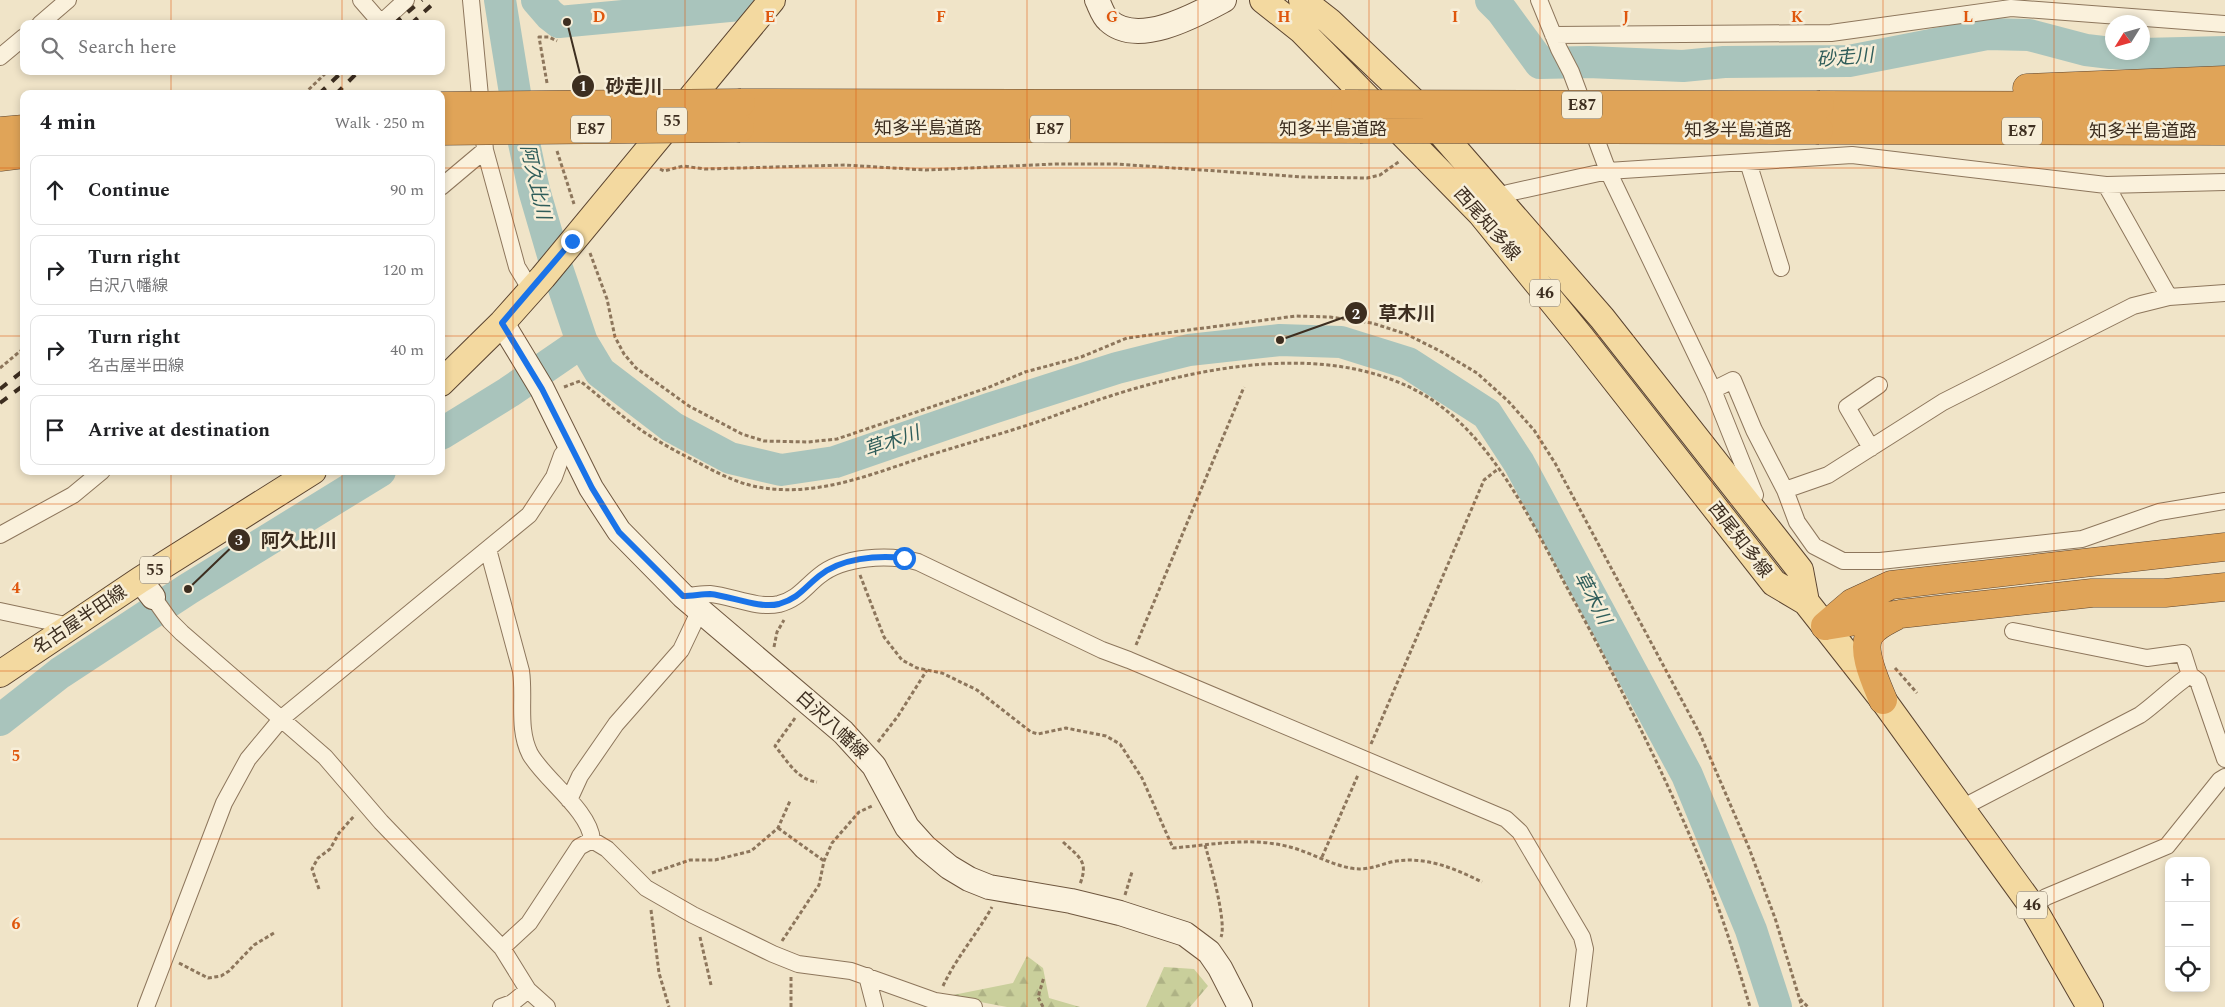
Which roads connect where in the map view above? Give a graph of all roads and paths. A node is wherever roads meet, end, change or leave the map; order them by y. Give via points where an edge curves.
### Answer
1 (68, 0) edge
2 (361, 0) edge
3 (406, 0) edge
4 (471, 0) edge
5 (772, 0) edge
6 (1097, 0) edge
7 (1224, 0) edge
8 (1263, 0) edge
9 (1302, 0) edge
10 (1539, 0) edge
11 (2010, 4) edge
12 (45, 20) edge
13 (379, 20) edge
14 (383, 20) edge
15 (2225, 24) edge
16 (20, 41) edge
17 (557, 41) dead end
18 (1556, 42) junction
19 (0, 56) edge
20 (324, 75) edge
21 (2225, 80) edge
22 (547, 85) dead end
23 (308, 90) edge
24 (1902, 105) junction
25 (445, 106) edge
26 (2225, 106) edge
27 (740, 115) junction
28 (1820, 117) junction
29 (20, 129) edge
30 (0, 131) edge
31 (445, 131) edge
32 (2044, 131) junction
33 (2225, 131) edge
34 (556, 142) dead end
35 (1415, 146) junction
36 (2225, 146) edge
37 (485, 150) junction
38 (20, 154) edge
39 (0, 157) edge
40 (639, 160) junction
41 (1748, 162) junction
42 (1608, 171) junction
43 (2225, 182) edge
44 (445, 184) edge
45 (2106, 185) junction
46 (1496, 197) junction
47 (577, 235) junction
48 (1781, 268) dead end
49 (537, 283) junction
50 (2225, 293) edge
51 (2169, 296) junction
52 (502, 323) junction
53 (20, 351) edge
54 (0, 368) edge
55 (445, 379) edge
56 (1879, 385) dead end
57 (1244, 387) dead end
58 (1713, 390) junction
59 (544, 393) junction
60 (570, 445) junction
61 (1871, 448) junction
62 (1498, 469) junction
63 (97, 475) edge
64 (308, 475) edge
65 (1785, 490) junction
66 (1755, 495) dead end
67 (2225, 501) edge
68 (0, 535) edge
69 (2225, 547) edge
70 (488, 549) junction
71 (856, 560) junction
72 (2225, 587) edge
73 (799, 595) junction
74 (153, 597) junction
75 (1806, 602) junction
76 (692, 603) junction
77 (0, 611) edge
78 (1900, 614) junction
79 (70, 626) junction
80 (1825, 626) junction
81 (2013, 631) dead end
82 (1129, 660) junction
83 (1892, 663) dead end
84 (766, 665) junction
85 (927, 670) junction
86 (0, 674) edge
87 (2190, 675) junction
88 (1917, 693) dead end
89 (1883, 700) junction
90 (807, 701) junction
91 (282, 718) junction
92 (866, 754) junction
93 (2225, 759) edge
94 (1364, 760) junction
95 (2225, 777) edge
96 (817, 782) dead end
97 (890, 797) junction
98 (569, 800) junction
99 (790, 801) dead end
100 (365, 803) junction
101 (1964, 809) junction
102 (778, 828) junction
103 (592, 840) junction
104 (1063, 842) dead end
105 (1205, 845) junction
106 (1322, 857) junction
107 (824, 860) junction
108 (1482, 882) dead end
109 (642, 884) junction
110 (319, 889) dead end
111 (1003, 890) junction
112 (1071, 902) junction
113 (2032, 906) junction
114 (697, 917) junction
115 (274, 933) dead end
116 (502, 948) junction
117 (1209, 952) junction
118 (773, 954) junction
119 (165, 956) junction
120 (792, 962) junction
121 (867, 976) junction
122 (1044, 977) dead end
123 (711, 985) dead end
124 (528, 990) junction
125 (1800, 999) junction
126 (939, 1002) junction
127 (508, 1006) edge
128 (146, 1007) edge
129 (547, 1007) edge
130 (669, 1007) edge
131 (791, 1007) edge
132 (875, 1007) edge
133 (974, 1007) edge
134 (1044, 1007) edge
135 (1240, 1007) edge
136 (1578, 1007) edge
137 (1750, 1007) edge
138 (1802, 1007) edge
139 (1808, 1007) edge
140 (2090, 1007) edge

1 - 12 street
2 - 13 street
3 - 14 street
4 - 37 street
5 - 40 main road, 55
6 - 7 main road via 1108,20 1129,31 1159,29
8 - 35 main road, 西尾知多線 / 46 via 1301,30
9 - 46 main road, 西尾知多線 / 46 via 1329,21 1414,102
10 - 18 street
11 - 15 street
11 - 18 street via 1831,33
16 - 19 street
17 - 22 path via 549,36 540,38
18 - 42 street via 1571,72
20 - 23 path
21 - 24 highway via 1958,90
24 - 26 highway, 知多半島道路 / E87
24 - 28 highway, 知多半島道路 / E87
25 - 27 highway, 知多半島道路 / E87, bridge
27 - 28 highway, 知多半島道路 / E87, bridge via 1345,104
27 - 28 highway, 知多半島道路 / E87, bridge via 1360,130
27 - 31 highway, 知多半島道路 / E87, bridge
28 - 32 highway, 知多半島道路 / E87
29 - 30 highway
32 - 33 highway, 知多半島道路 / E87
32 - 36 highway via 2064,145
34 - 47 path
35 - 40 path via 1380,175 1366,178 1293,177 1107,164 926,170 845,165 705,169 683,166 664,171
35 - 75 main road, 西尾知多線 / 46 via 1480,214 1774,583
37 - 44 street
37 - 49 street via 517,267
38 - 39 highway
40 - 47 main road, 55
41 - 42 street
41 - 45 street via 1852,155
41 - 48 street
42 - 46 street
42 - 58 street
43 - 45 street
45 - 51 street
46 - 75 main road, 西尾知多線 / 46 via 1602,318 1800,570
47 - 49 main road, 55
47 - 125 path via 588,248 606,298 615,337 636,368 689,406 742,434 764,441 808,442 837,438 1127,338 1296,316 1372,323 1406,334 1477,373 1534,430 1554,462 1700,734 1749,848
49 - 52 main road, 55
50 - 51 street
51 - 61 street via 2134,306 1943,402
52 - 55 main road, 55
52 - 59 main road, 白沢八幡線
53 - 54 path
56 - 61 street via 1847,407
57 - 82 path
58 - 65 street via 1733,380
58 - 66 street
59 - 60 main road, 白沢八幡線
59 - 62 path via 580,381 629,422 665,446 724,476 754,487 805,490 830,487 1160,380 1243,368 1323,365 1359,369 1418,392 1465,428
60 - 70 street via 562,455 554,477 528,515
60 - 76 main road, 白沢八幡線 via 619,532
61 - 65 street via 1828,475
62 - 94 path via 1484,480
62 - 137 path via 1544,545 1651,747 1699,857 1726,928
63 - 68 street via 73,495
64 - 74 main road, 名古屋半田線 / 55
65 - 67 street via 1797,522 1814,546 1843,561 1880,561 2082,539 2159,512
69 - 80 highway via 1891,585 1852,603
70 - 91 street
70 - 98 street via 521,671 524,691 522,731 531,755
71 - 73 street via 820,574
71 - 82 street via 890,556 918,562
71 - 85 path via 867,596 888,643 902,660
72 - 78 highway via 2165,593 2092,593
73 - 76 street via 776,604 710,594
73 - 84 path via 799,604 777,632 772,657
74 - 79 main road, 名古屋半田線 / 55
74 - 91 street via 182,633
75 - 80 main road, 西尾知多線 / 46
76 - 84 main road, 白沢八幡線
76 - 98 street via 681,650 616,724 580,776
77 - 79 street
78 - 80 highway
78 - 89 highway via 1869,635 1870,667
79 - 86 main road, 名古屋半田線 / 55
80 - 89 main road, 西尾知多線 / 46
81 - 87 street via 2146,658 2183,653
82 - 94 street
83 - 88 path
84 - 90 main road, 白沢八幡線
85 - 92 path via 898,716
85 - 105 path via 942,673 977,690 1031,732 1038,734 1066,728 1106,736 1120,744 1142,778 1173,848
87 - 93 street via 2198,681
87 - 101 street via 2140,714
89 - 101 main road, 西尾知多線 / 46
90 - 92 main road, 白沢八幡線
90 - 96 path via 775,746 800,776
91 - 100 street via 325,757
91 - 119 street via 248,759 224,803
92 - 97 main road, 白沢八幡線
94 - 106 path
94 - 136 street via 1506,819 1520,832 1582,937 1585,949
95 - 113 street via 2167,846 2046,897
97 - 107 path via 859,812 832,843
97 - 111 main road, 白沢八幡線 via 907,827 925,847 969,879
98 - 103 street via 592,831
99 - 102 path
100 - 110 path via 312,869
100 - 116 street
101 - 113 main road, 西尾知多線 / 46
102 - 107 path
102 - 109 path via 751,851 714,860 690,860
103 - 109 street via 607,849
103 - 116 street via 579,847 528,923
104 - 112 path via 1083,862 1085,872
105 - 106 path via 1255,840
105 - 117 path via 1223,933
106 - 108 path via 1336,864 1362,869 1391,862 1435,863
107 - 118 path via 819,885
109 - 114 street
109 - 130 path via 651,905 659,973
111 - 112 main road, 白沢八幡線
111 - 126 path via 943,985
112 - 117 main road, 白沢八幡線 via 1120,913 1185,934
113 - 140 main road, 西尾知多線 / 46
114 - 118 street
114 - 123 path
115 - 119 path via 254,945 221,976 208,978
116 - 124 street
117 - 135 main road, 白沢八幡線
118 - 120 street
119 - 128 street
120 - 121 street
120 - 131 path
121 - 126 street
121 - 132 street
122 - 134 path via 1038,997
124 - 127 street
124 - 129 street
125 - 138 path
125 - 139 path
126 - 133 street

